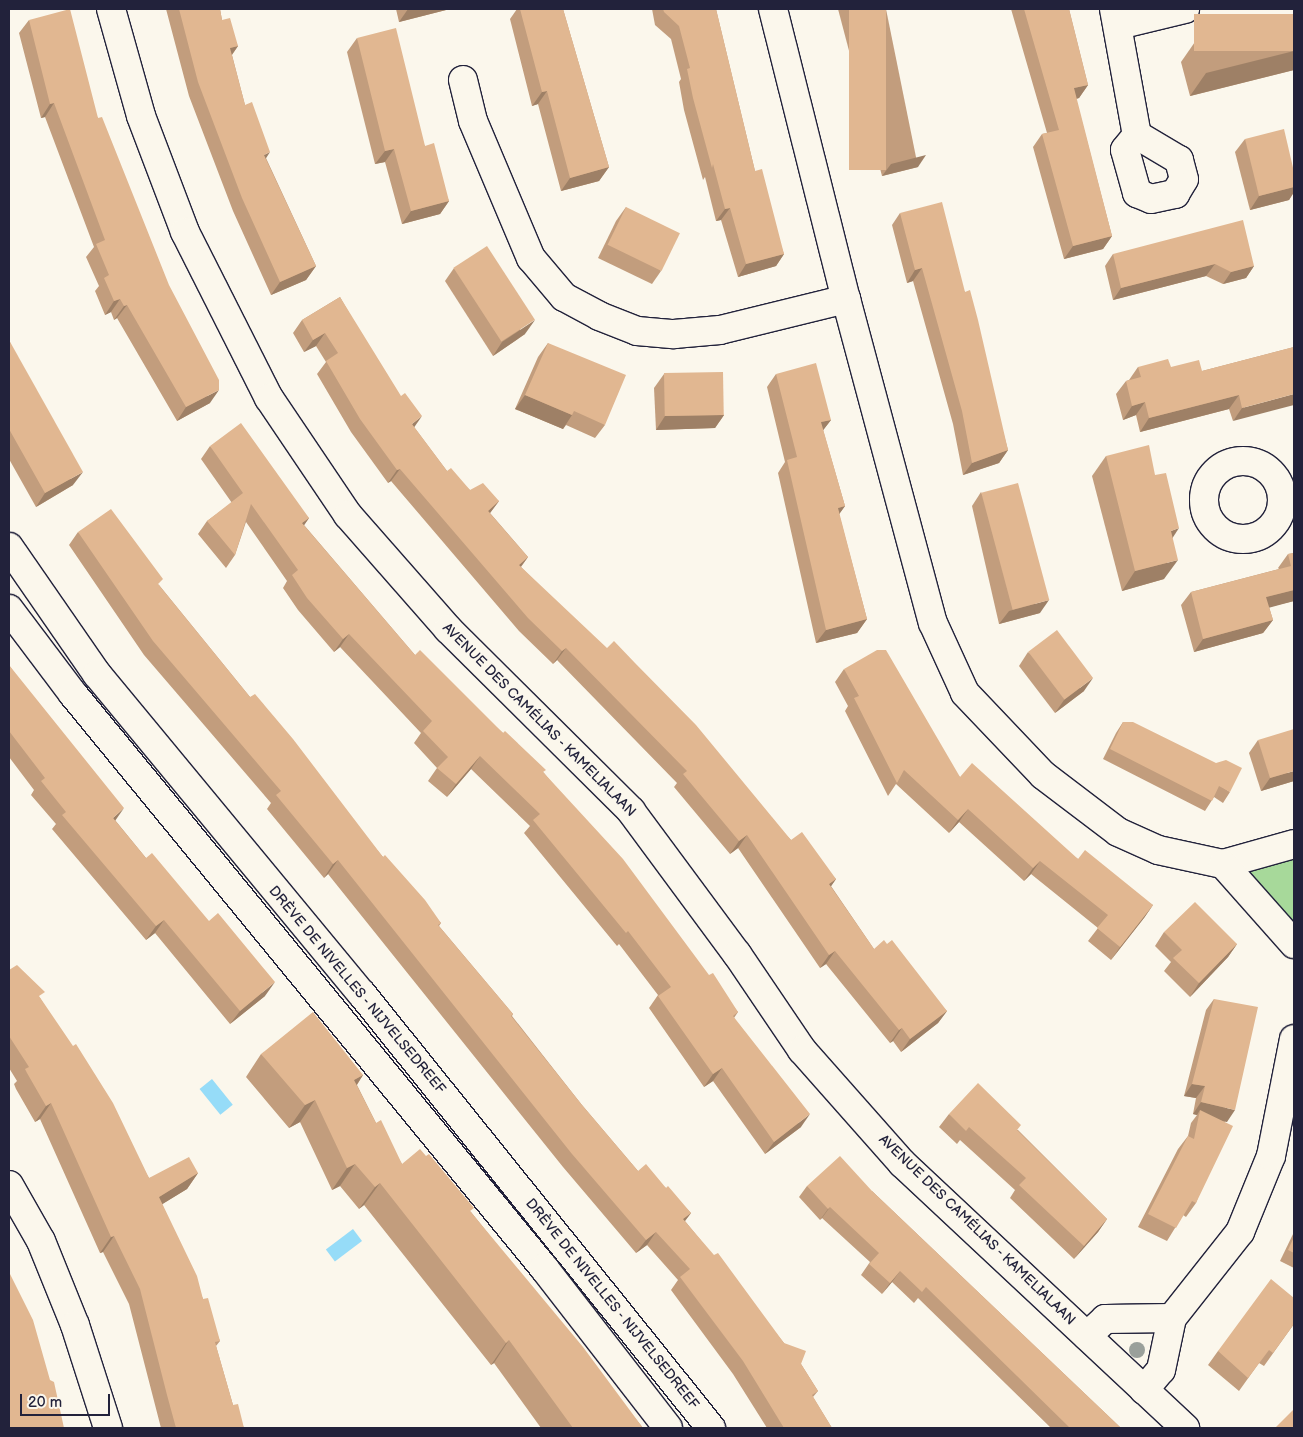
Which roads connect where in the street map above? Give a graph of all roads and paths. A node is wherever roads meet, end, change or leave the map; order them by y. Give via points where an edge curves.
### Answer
1 (112, 9) edge
2 (773, 9) edge
3 (1185, 9) edge
4 (1117, 17) edge
5 (463, 80) dead end
6 (1137, 135) dead end
7 (846, 299) junction
8 (9, 547) edge
9 (9, 609) edge
10 (1294, 844) edge
11 (1223, 864) junction
12 (1294, 944) edge
13 (1294, 1039) edge
14 (9, 1185) edge
15 (1172, 1318) junction
16 (1087, 1336) junction
17 (1144, 1390) junction
18 (108, 1428) edge
19 (668, 1428) edge
20 (711, 1428) edge
21 (1185, 1428) edge

1 - 16 street, AVENUE DES CAMÉLIAS - KAMELIALAAN via 141,116 185,232 269,398 348,515 448,629 631,811 737,954 802,1050 902,1163
2 - 7 street
3 - 4 street
4 - 6 street
5 - 7 street via 473,121 531,258 564,297 637,331 674,334 720,330
7 - 11 street via 933,623 965,693 1043,775 1118,832 1158,850
8 - 20 street, DRÈVE DE NIVELLES - NIJVELSEDREEF via 97,674 362,994
9 - 19 street via 73,694 544,1268
10 - 11 street
11 - 12 street
13 - 15 street via 1271,1156 1240,1232
14 - 18 street via 44,1250 75,1325
15 - 16 street via 1105,1319
15 - 17 street via 1161,1370
16 - 17 street, AVENUE DES CAMÉLIAS - KAMELIALAAN
17 - 21 street, AVENUE DES CAMÉLIAS - KAMELIALAAN

